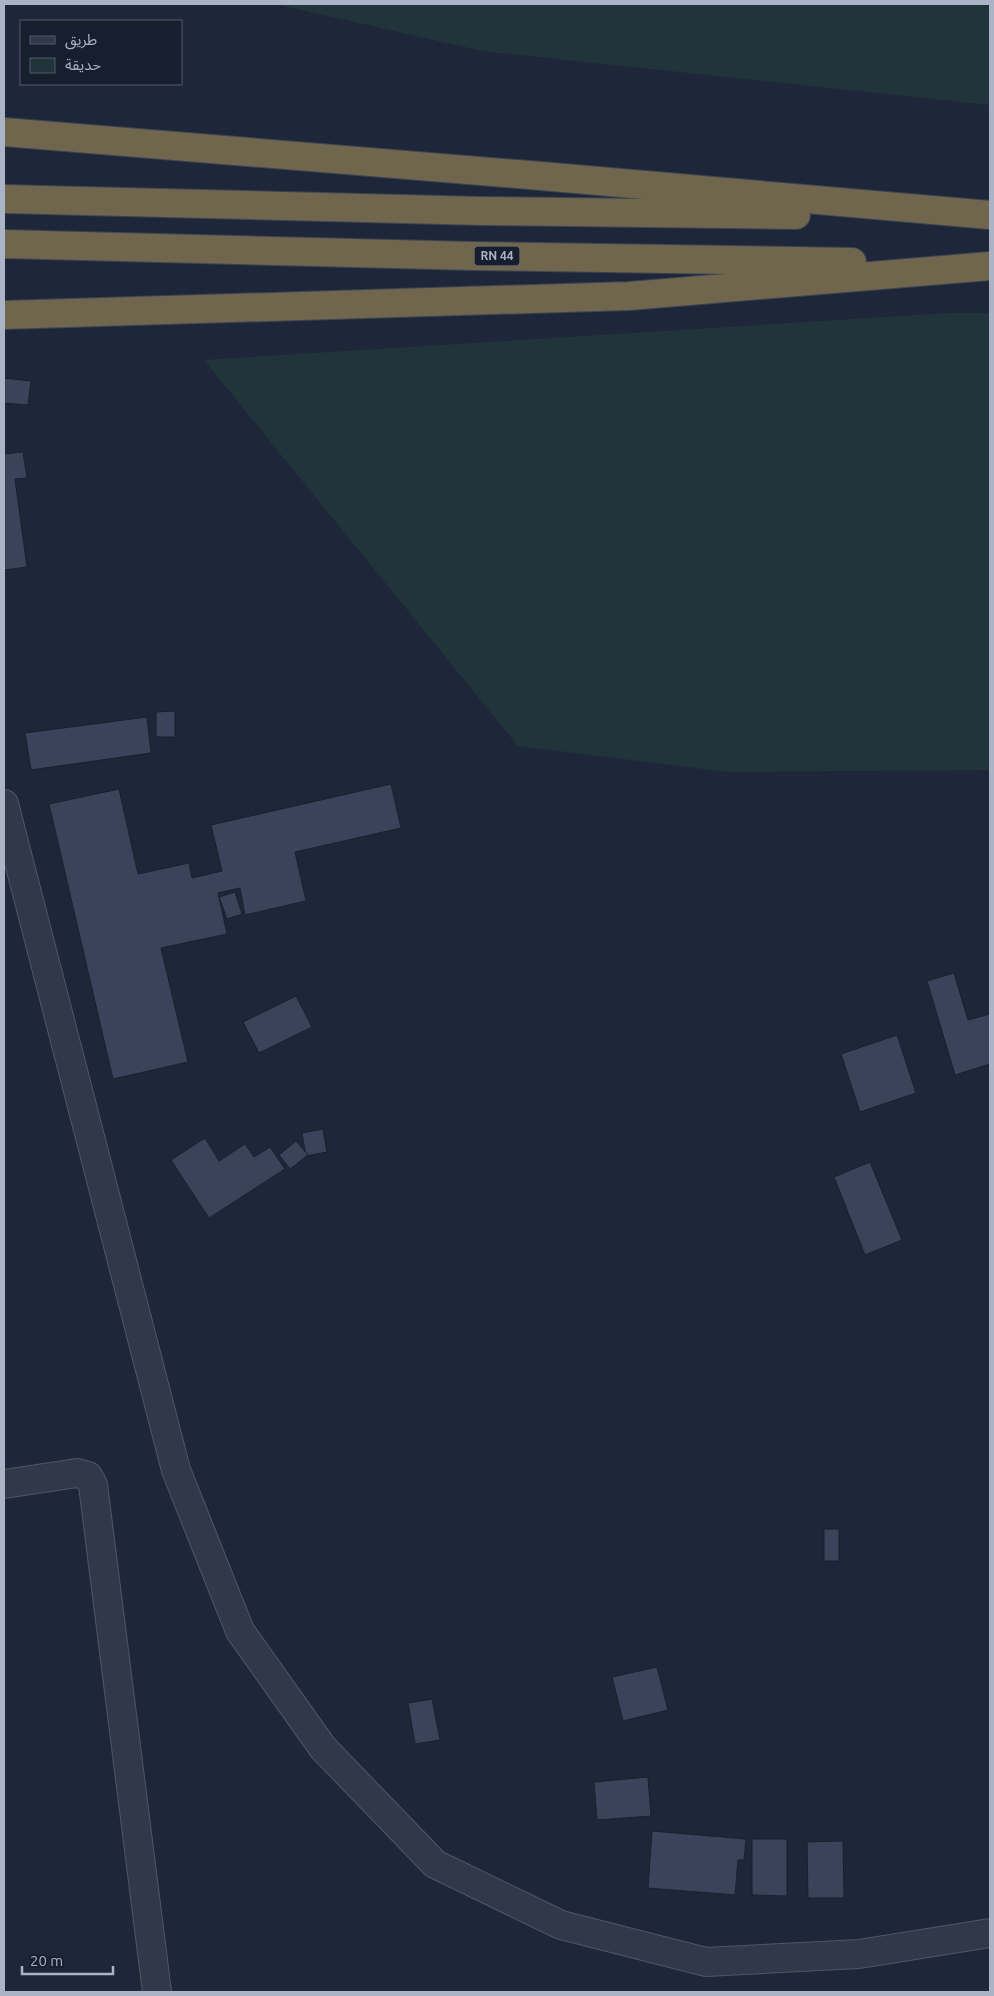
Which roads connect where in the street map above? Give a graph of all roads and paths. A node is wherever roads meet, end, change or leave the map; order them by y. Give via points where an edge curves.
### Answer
1 (4, 132) edge
2 (4, 199) edge
3 (990, 216) edge
4 (4, 244) edge
5 (990, 265) edge
6 (4, 315) edge
7 (4, 804) edge
8 (4, 1484) edge
9 (990, 1934) edge
10 (157, 1992) edge

1 - 3 highway
2 - 3 highway via 482,211
4 - 5 highway, RN 44
5 - 6 highway via 629,296
7 - 9 street via 176,1470 240,1631 323,1748 434,1864 561,1925 706,1962 859,1954
8 - 10 street via 77,1473 88,1476 93,1485

